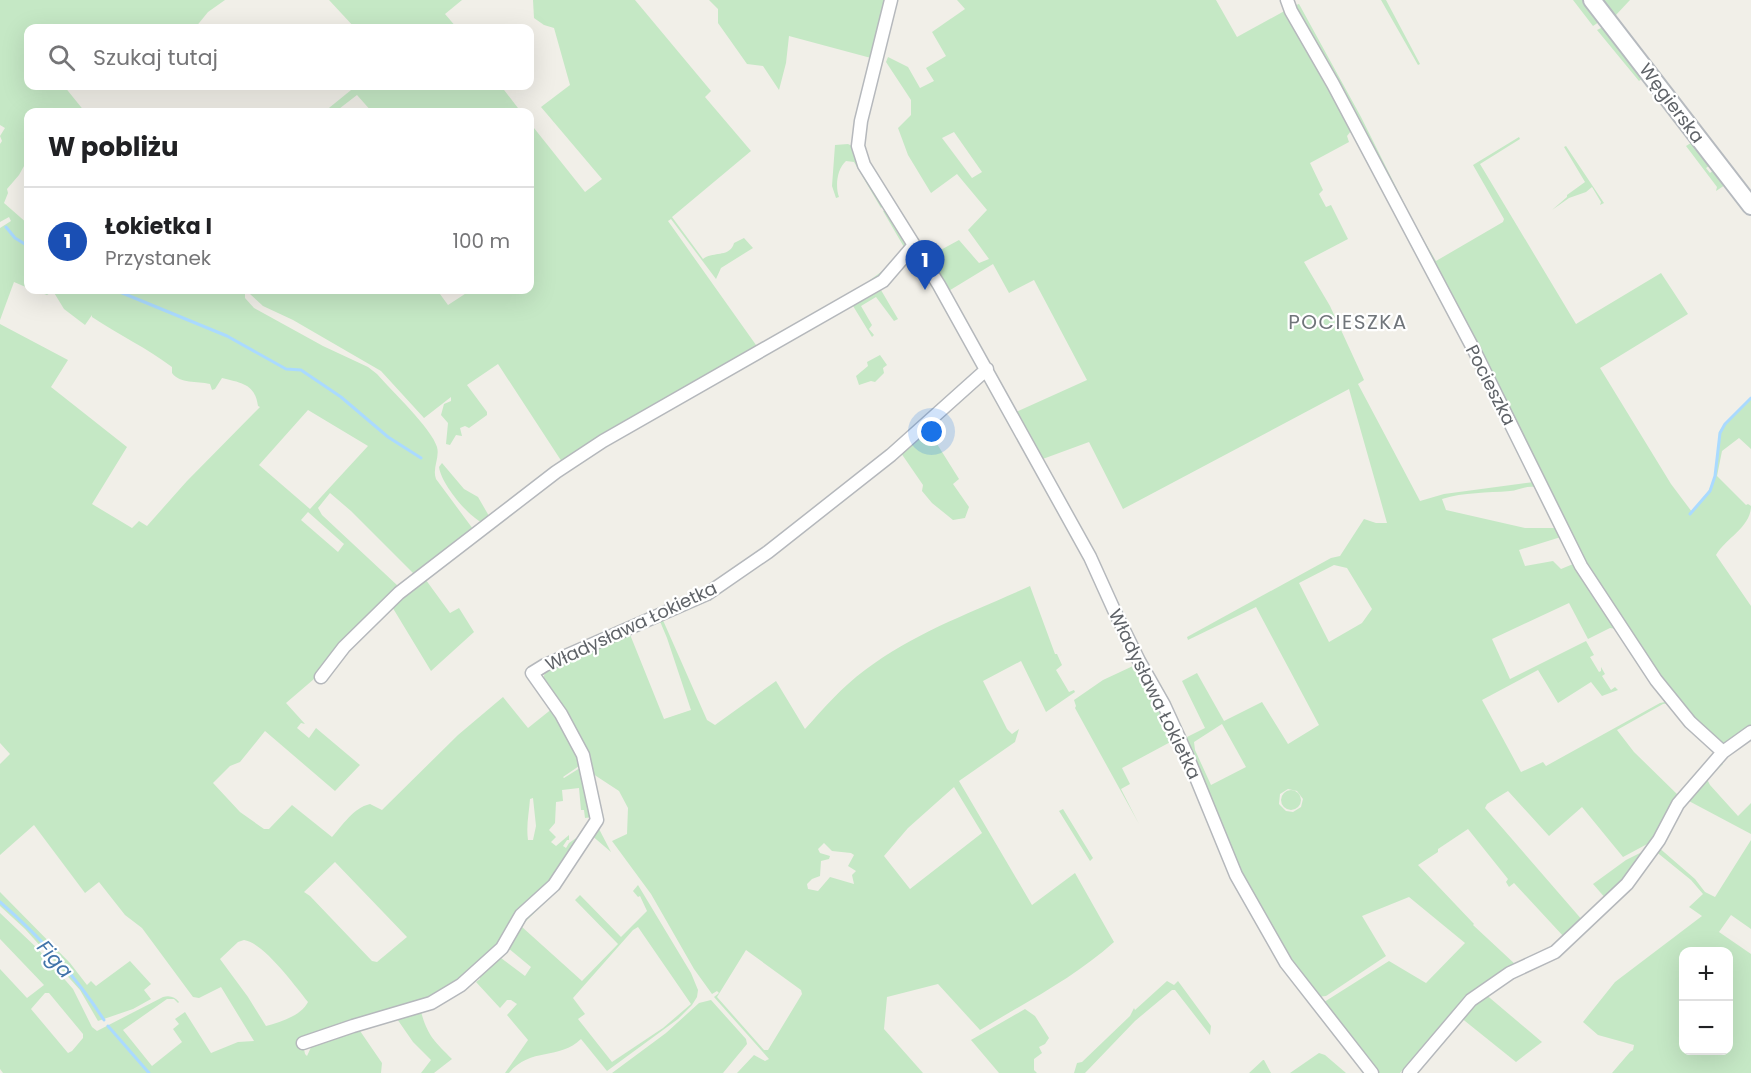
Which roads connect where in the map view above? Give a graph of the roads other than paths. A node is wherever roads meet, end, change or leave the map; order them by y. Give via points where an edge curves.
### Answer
1 (891, 0) edge
2 (1287, 0) edge
3 (1592, 0) edge
4 (1751, 206) edge
5 (914, 245) junction
6 (987, 369) junction
7 (321, 677) dead end
8 (1751, 732) edge
9 (1723, 752) junction
10 (303, 1043) dead end
11 (1372, 1073) edge
12 (1408, 1073) edge

1 - 5 street, Władysława Łokietka via 858,146 864,165
2 - 9 street, Pocieszka via 1470,342 1581,566 1656,680 1690,722
3 - 4 main road, Węgierska
5 - 6 street, Władysława Łokietka
5 - 7 street via 883,281 612,435 556,472 399,593 344,647
6 - 10 street, Władysława Łokietka via 891,455 768,552 707,594 532,673 583,755 597,820 554,885 521,915 502,948 461,985 431,1003
6 - 11 street, Władysława Łokietka via 1090,557 1164,705 1236,875 1286,963
8 - 9 street
9 - 12 street via 1678,804 1659,840 1627,885 1555,952 1510,973 1471,1000

